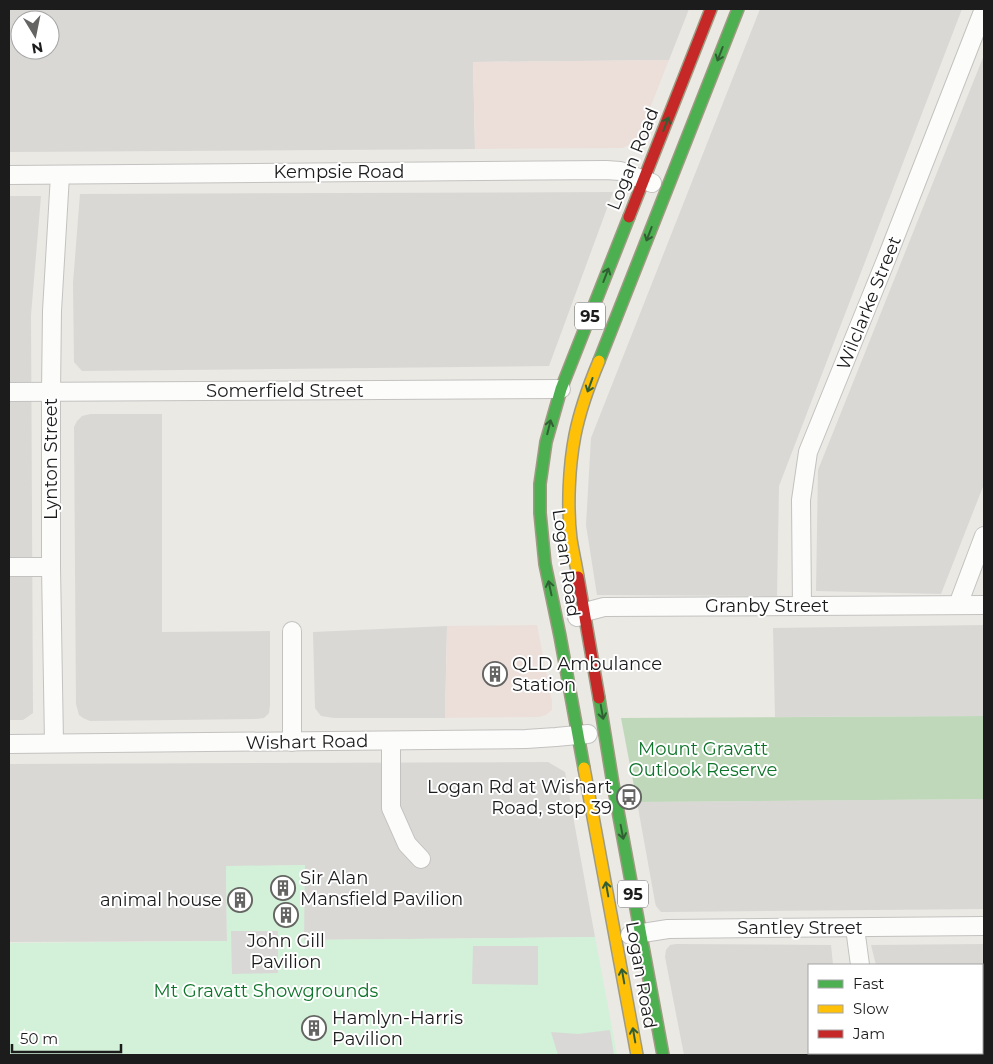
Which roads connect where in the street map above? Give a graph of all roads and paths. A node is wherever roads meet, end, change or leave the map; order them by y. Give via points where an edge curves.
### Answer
1 (711, 9) edge
2 (738, 9) edge
3 (984, 9) edge
4 (9, 175) edge
5 (60, 175) junction
6 (644, 180) junction
7 (667, 188) junction
8 (561, 389) junction
9 (9, 392) edge
10 (51, 392) junction
11 (984, 536) edge
12 (51, 566) junction
13 (9, 567) edge
14 (984, 604) edge
15 (958, 605) junction
16 (802, 606) junction
17 (585, 612) junction
18 (292, 631) dead end
19 (560, 636) junction
20 (605, 732) junction
21 (578, 735) junction
22 (391, 741) junction
23 (292, 742) junction
24 (9, 744) edge
25 (54, 744) junction
26 (421, 859) dead end
27 (984, 926) edge
28 (855, 928) junction
29 (640, 933) junction
30 (616, 937) junction
31 (860, 964) edge
32 (637, 1055) edge
33 (663, 1055) edge

6 -> 1 main road, Logan Road / 95
2 -> 7 main road, Logan Road / 95
3 - 16 street, Wilclarke Street via 808,452 801,500
4 - 5 street, Kempsie Road
5 - 6 street, Kempsie Road via 606,170 620,171
5 - 10 street, Lynton Street
6 - 7 street, Kempsie Road
8 -> 6 main road, Logan Road / 95
7 -> 17 main road, Logan Road / 95 via 589,386 575,435 569,508 571,539
8 - 10 street, Somerfield Street
19 -> 8 main road, Logan Road / 95 via 545,564 540,484 546,442
9 - 10 street, Somerfield Street
10 - 12 street, Lynton Street
11 - 15 street
12 - 13 street
12 - 25 street, Lynton Street
14 - 15 street, Granby Street
15 - 16 street, Granby Street
16 - 17 street, Granby Street via 604,608
17 - 19 street via 570,622
17 -> 20 main road, Logan Road / 95
18 - 23 street
19 - 21 main road, Logan Road / 95
20 - 21 street, Wishart Road
20 -> 29 main road, Logan Road / 95
21 - 22 street, Wishart Road
30 -> 21 main road, Logan Road / 95
22 - 23 street, Wishart Road
22 - 26 street via 391,808 407,844
23 - 25 street, Wishart Road
24 - 25 street, Wishart Road
27 - 28 street, Santley Street
28 - 29 street, Santley Street via 668,929
28 - 31 street
29 - 30 street, Santley Street
29 - 33 main road, Logan Road / 95
32 -> 30 main road, Logan Road / 95

